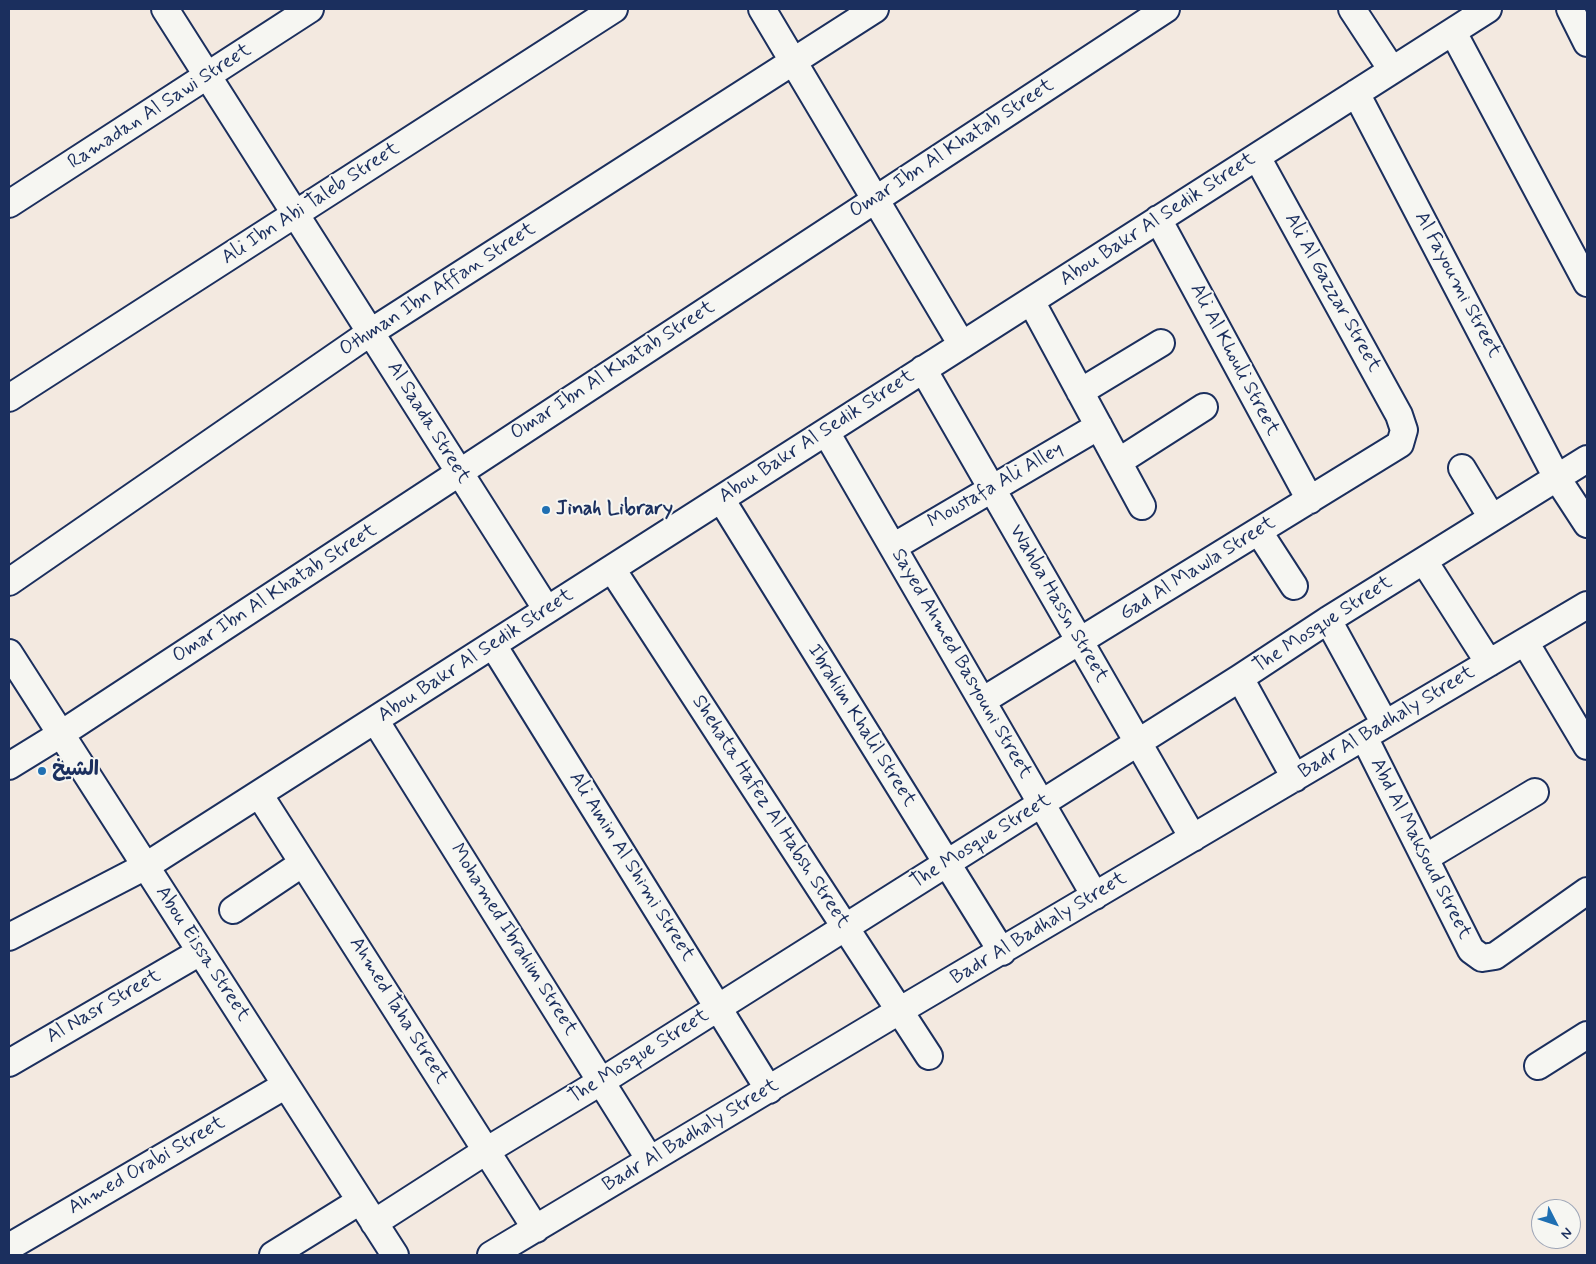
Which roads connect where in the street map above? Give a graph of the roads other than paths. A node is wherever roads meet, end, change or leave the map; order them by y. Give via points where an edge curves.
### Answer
1 (165, 9) edge
2 (310, 9) edge
3 (614, 9) edge
4 (762, 9) edge
5 (875, 9) edge
6 (1166, 9) edge
7 (1352, 9) edge
8 (1488, 9) edge
9 (1570, 9) edge
10 (1453, 32) junction
11 (1587, 43) edge
12 (793, 61) junction
13 (1392, 70) junction
14 (207, 76) junction
15 (1356, 93) junction
16 (1257, 157) junction
17 (875, 200) junction
18 (9, 204) edge
19 (295, 214) junction
20 (1158, 219) junction
21 (1587, 283) edge
22 (1031, 301) junction
23 (371, 332) junction
24 (1161, 343) dead end
25 (962, 345) junction
26 (923, 369) junction
27 (1080, 392) junction
28 (9, 398) edge
29 (1204, 407) dead end
30 (1099, 426) junction
31 (1404, 430) joint
32 (826, 432) junction
33 (1587, 458) edge
34 (1118, 462) junction
35 (1462, 468) dead end
36 (460, 472) junction
37 (1557, 478) junction
38 (991, 488) junction
39 (721, 499) junction
40 (1310, 500) junction
41 (1142, 506) dead end
42 (1492, 518) junction
43 (1587, 524) edge
44 (1258, 532) junction
45 (893, 546) junction
46 (1424, 561) junction
47 (612, 568) junction
48 (9, 582) edge
49 (1294, 586) dead end
50 (1587, 605) edge
51 (547, 610) junction
52 (1328, 620) junction
53 (1080, 642) junction
54 (1525, 642) junction
55 (493, 644) junction
56 (9, 653) edge
57 (1489, 663) junction
58 (1240, 678) junction
59 (982, 702) junction
60 (375, 720) junction
61 (1374, 730) junction
62 (61, 734) junction
63 (1137, 742) junction
64 (1587, 746) edge
65 (9, 766) edge
66 (1295, 778) junction
67 (1536, 792) dead end
68 (259, 794) junction
69 (1041, 804) junction
70 (1193, 838) junction
71 (1425, 858) junction
72 (303, 863) junction
73 (947, 863) junction
74 (146, 866) junction
75 (1587, 891) edge
76 (1095, 896) junction
77 (233, 910) dead end
78 (845, 928) junction
79 (9, 937) edge
80 (200, 952) junction
81 (1002, 952) junction
82 (718, 1007) junction
83 (900, 1011) junction
84 (1587, 1035) edge
85 (929, 1056) dead end
86 (9, 1063) edge
87 (1538, 1066) dead end
88 (602, 1081) junction
89 (286, 1085) junction
90 (769, 1090) junction
91 (486, 1151) junction
92 (650, 1160) junction
93 (360, 1201) junction
94 (374, 1223) junction
95 (536, 1229) junction
96 (9, 1247) edge
97 (273, 1255) edge
98 (395, 1255) edge
99 (491, 1255) edge

1 - 14 street, Al Saada Street
2 - 14 street, Ramadan Al Sawi Street
3 - 19 street, Ali Ibn Abi Taleb Street
4 - 12 street
5 - 12 street, Othman Ibn Affan Street
6 - 17 street, Omar Ibn Al Khatab Street
7 - 13 street
8 - 10 street, Abou Bakr Al Sedik Street
9 - 11 street
10 - 13 street, Abou Bakr Al Sedik Street
10 - 21 street
12 - 17 street
12 - 23 street, Othman Ibn Affan Street
13 - 15 street, Abou Bakr Al Sedik Street
14 - 18 street, Ramadan Al Sawi Street
14 - 19 street, Al Saada Street
15 - 16 street, Abou Bakr Al Sedik Street
15 - 37 street, Al Fayoumi Street
16 - 20 street, Abou Bakr Al Sedik Street
16 - 31 street, Ali Al Gazzar Street via 1399,415
17 - 25 street
17 - 36 street, Omar Ibn Al Khatab Street
19 - 23 street, Al Saada Street
19 - 28 street, Ali Ibn Abi Taleb Street
20 - 22 street, Abou Bakr Al Sedik Street
20 - 40 street, Ali Al Khouli Street
22 - 25 street, Abou Bakr Al Sedik Street
22 - 27 street
23 - 36 street, Al Saada Street
23 - 48 street, Othman Ibn Affan Street
24 - 27 street
25 - 26 street, Abou Bakr Al Sedik Street
26 - 32 street, Abou Bakr Al Sedik Street
26 - 38 street, Wahba Hassn Street
27 - 30 street
29 - 34 street
30 - 34 street
30 - 38 street, Moustafa Ali Alley
31 - 40 street, Gad Al Mawla Street via 1400,444
32 - 39 street, Abou Bakr Al Sedik Street
32 - 45 street, Sayed Ahmed Basyouni Street
33 - 37 street, The Mosque Street
34 - 41 street
35 - 42 street
36 - 51 street, Al Saada Street
36 - 62 street, Omar Ibn Al Khatab Street
37 - 42 street, The Mosque Street
37 - 43 street, Al Fayoumi Street
38 - 45 street, Moustafa Ali Alley
38 - 53 street, Wahba Hassn Street
39 - 47 street, Abou Bakr Al Sedik Street
39 - 73 street, Ibrahim Khalil Street
40 - 44 street, Gad Al Mawla Street
42 - 46 street, The Mosque Street
44 - 49 street
44 - 53 street, Gad Al Mawla Street
45 - 59 street, Sayed Ahmed Basyouni Street
46 - 52 street, The Mosque Street
46 - 57 street
47 - 51 street, Abou Bakr Al Sedik Street
47 - 78 street, Shehata Hafez Al Habsh Street
50 - 54 street, Badr Al Badhaly Street
51 - 55 street, Abou Bakr Al Sedik Street
52 - 58 street, The Mosque Street
52 - 61 street, Abd Al Maksoud Street
53 - 59 street, Gad Al Mawla Street
53 - 63 street, Wahba Hassn Street
54 - 57 street, Badr Al Badhaly Street
54 - 64 street
55 - 60 street, Abou Bakr Al Sedik Street
55 - 82 street, Ali Amin Al Shimi Street
56 - 62 street, Abou Eissa Street
57 - 61 street, Badr Al Badhaly Street
58 - 63 street, The Mosque Street
58 - 66 street
59 - 69 street, Sayed Ahmed Basyouni Street
60 - 68 street, Abou Bakr Al Sedik Street
60 - 88 street, Mohamed Ibrahim Street
61 - 66 street, Badr Al Badhaly Street
61 - 71 street, Abd Al Maksoud Street
62 - 65 street, Omar Ibn Al Khatab Street
62 - 74 street, Abou Eissa Street
63 - 69 street, The Mosque Street
63 - 70 street, Wahba Hassn Street
66 - 70 street, Badr Al Badhaly Street
67 - 71 street
68 - 72 street, Ahmed Taha Street
68 - 74 street, Abou Bakr Al Sedik Street
69 - 73 street, The Mosque Street
69 - 76 street, Sayed Ahmed Basyouni Street
70 - 76 street, Badr Al Badhaly Street
71 - 75 street, Abd Al Maksoud Street via 1471,950 1482,958 1495,956
72 - 77 street
72 - 91 street, Ahmed Taha Street
73 - 78 street, The Mosque Street
73 - 81 street, Ibrahim Khalil Street
74 - 79 street, Abou Bakr Al Sedik Street
74 - 80 street, Abou Eissa Street
76 - 81 street, Badr Al Badhaly Street
78 - 82 street, The Mosque Street
78 - 83 street, Shehata Hafez Al Habsh Street
80 - 86 street, Al Nasr Street
80 - 89 street, Abou Eissa Street
81 - 83 street, Badr Al Badhaly Street
82 - 88 street, The Mosque Street
82 - 90 street, Ali Amin Al Shimi Street
83 - 85 street, Shehata Hafez Al Habsh Street
83 - 90 street, Badr Al Badhaly Street
84 - 87 street
88 - 91 street, The Mosque Street
88 - 92 street, Mohamed Ibrahim Street
89 - 93 street, Abou Eissa Street
89 - 96 street, Ahmed Orabi Street
90 - 92 street, Badr Al Badhaly Street
91 - 94 street, The Mosque Street
91 - 95 street, Ahmed Taha Street
92 - 95 street, Badr Al Badhaly Street
93 - 94 street, Abou Eissa Street
93 - 97 street
94 - 98 street, Abou Eissa Street
95 - 99 street, Badr Al Badhaly Street

